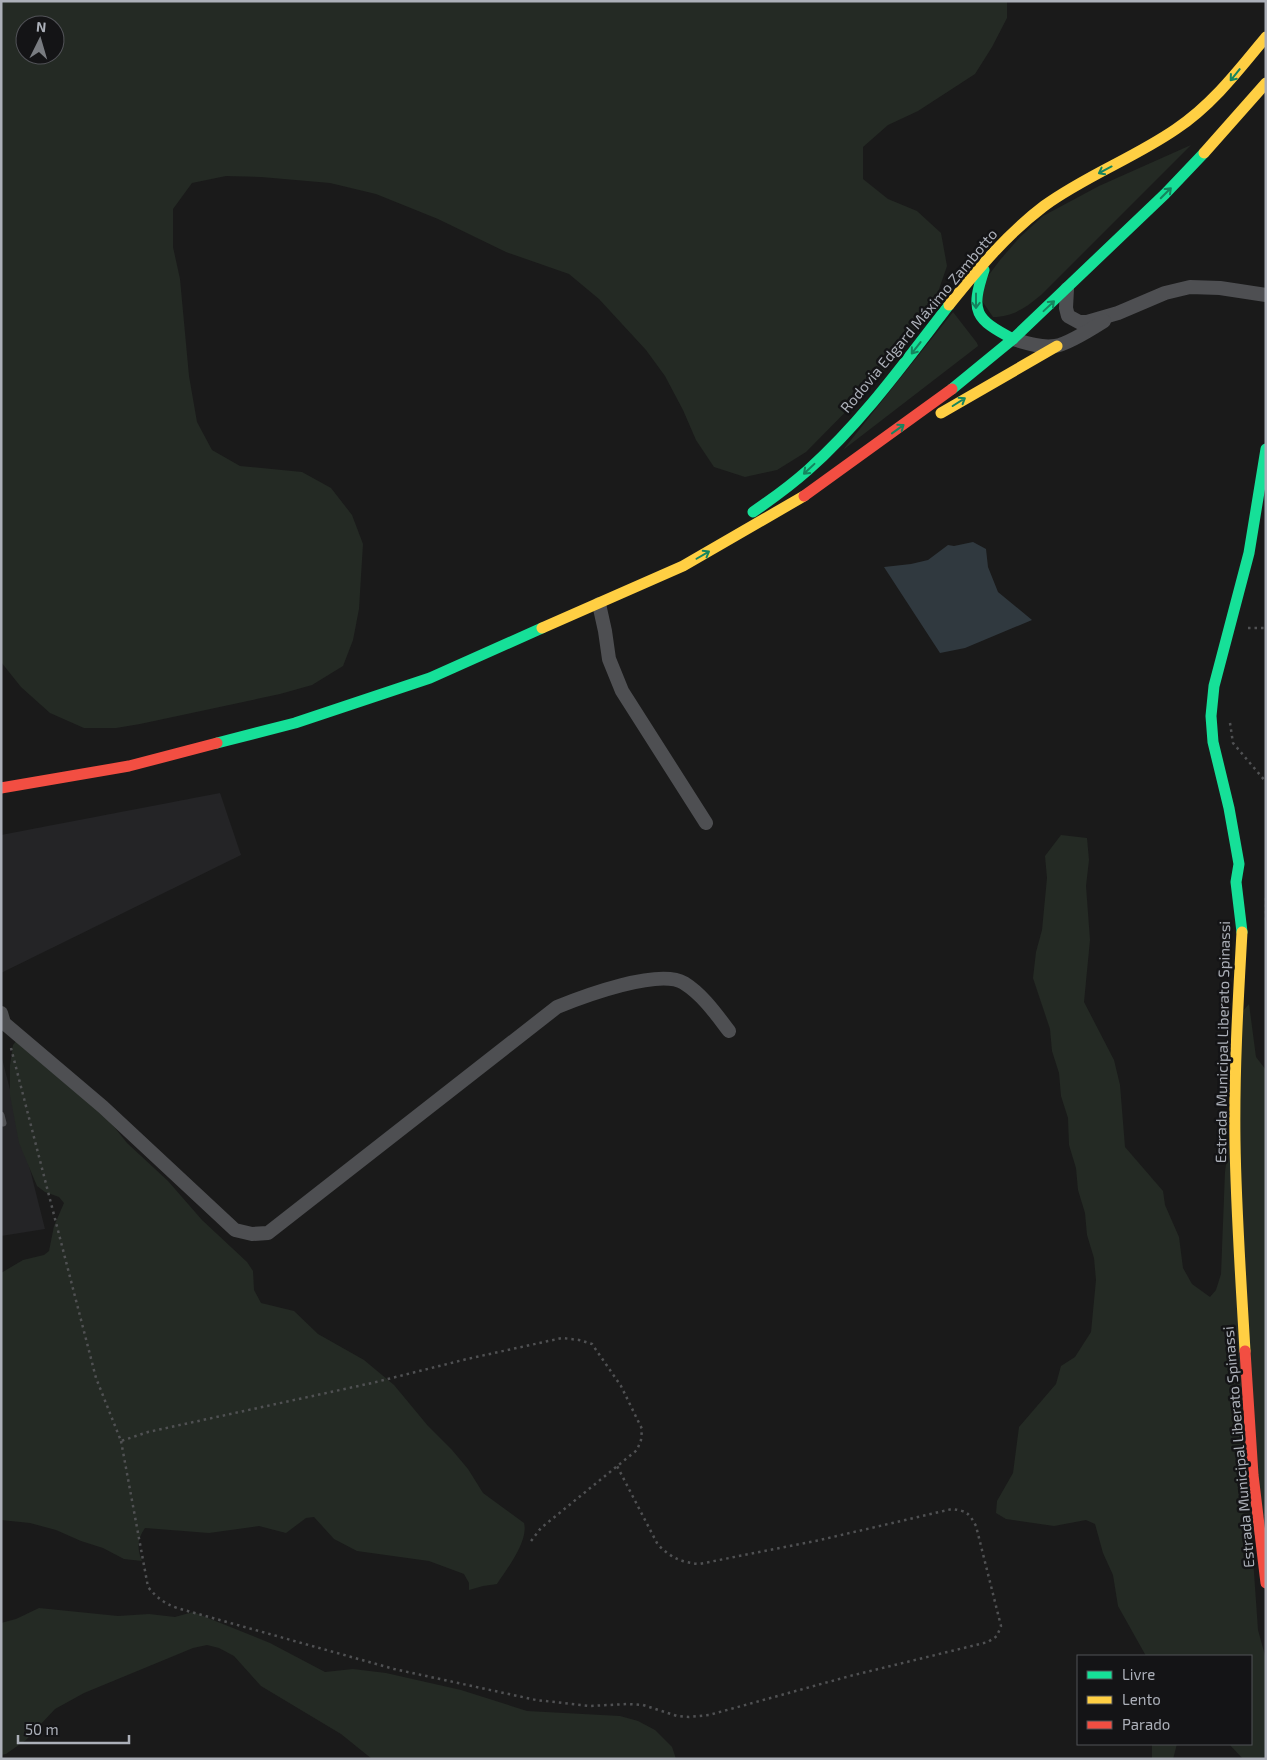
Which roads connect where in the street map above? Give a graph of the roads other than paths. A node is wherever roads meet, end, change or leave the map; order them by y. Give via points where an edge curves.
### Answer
1 (1266, 37) edge
2 (1266, 83) edge
3 (990, 255) junction
4 (1067, 289) junction
5 (1266, 295) edge
6 (1118, 313) junction
7 (1013, 339) junction
8 (1057, 346) junction
9 (930, 420) dead end
10 (914, 430) dead end
11 (1266, 449) edge
12 (798, 500) junction
13 (612, 598) junction
14 (599, 604) junction
15 (1, 788) edge
16 (706, 824) dead end
17 (2, 1018) edge
18 (729, 1031) dead end
19 (1, 1115) edge
20 (3, 1123) dead end
21 (1266, 1583) edge

1 -> 3 main road, Rodovia Edgard Máximo Zambotto via 1210,102 1188,121 1047,204
4 -> 2 main road, Rodovia Edgard Máximo Zambotto via 1165,194
3 -> 7 main road via 976,294 977,313 995,330
3 -> 13 main road, Rodovia Edgard Máximo Zambotto via 844,436 805,473 770,501
4 - 6 street via 1066,308 1073,320 1087,322
7 -> 4 main road, Rodovia Edgard Máximo Zambotto
5 - 6 street via 1220,288 1190,288 1165,293
6 - 8 street
7 - 8 street
12 -> 7 main road, Rodovia Edgard Máximo Zambotto via 954,388
9 -> 8 main road
10 - 12 main road via 833,486
11 - 21 main road, Estrada Municipal Liberato Spinassi via 1249,553 1214,686 1211,716 1213,742 1239,864 1236,882 1242,930 1236,1045 1237,1213 1253,1475
13 -> 12 main road, Rodovia Edgard Máximo Zambotto via 683,566
13 - 14 main road, Rodovia Edgard Máximo Zambotto
14 - 15 main road, Rodovia Edgard Máximo Zambotto via 430,678 295,723 130,766
14 - 16 street via 609,659 622,691
17 - 18 street via 235,1230 252,1234 268,1233 557,1006 596,991 668,978 684,983 705,1000
19 - 20 lane

